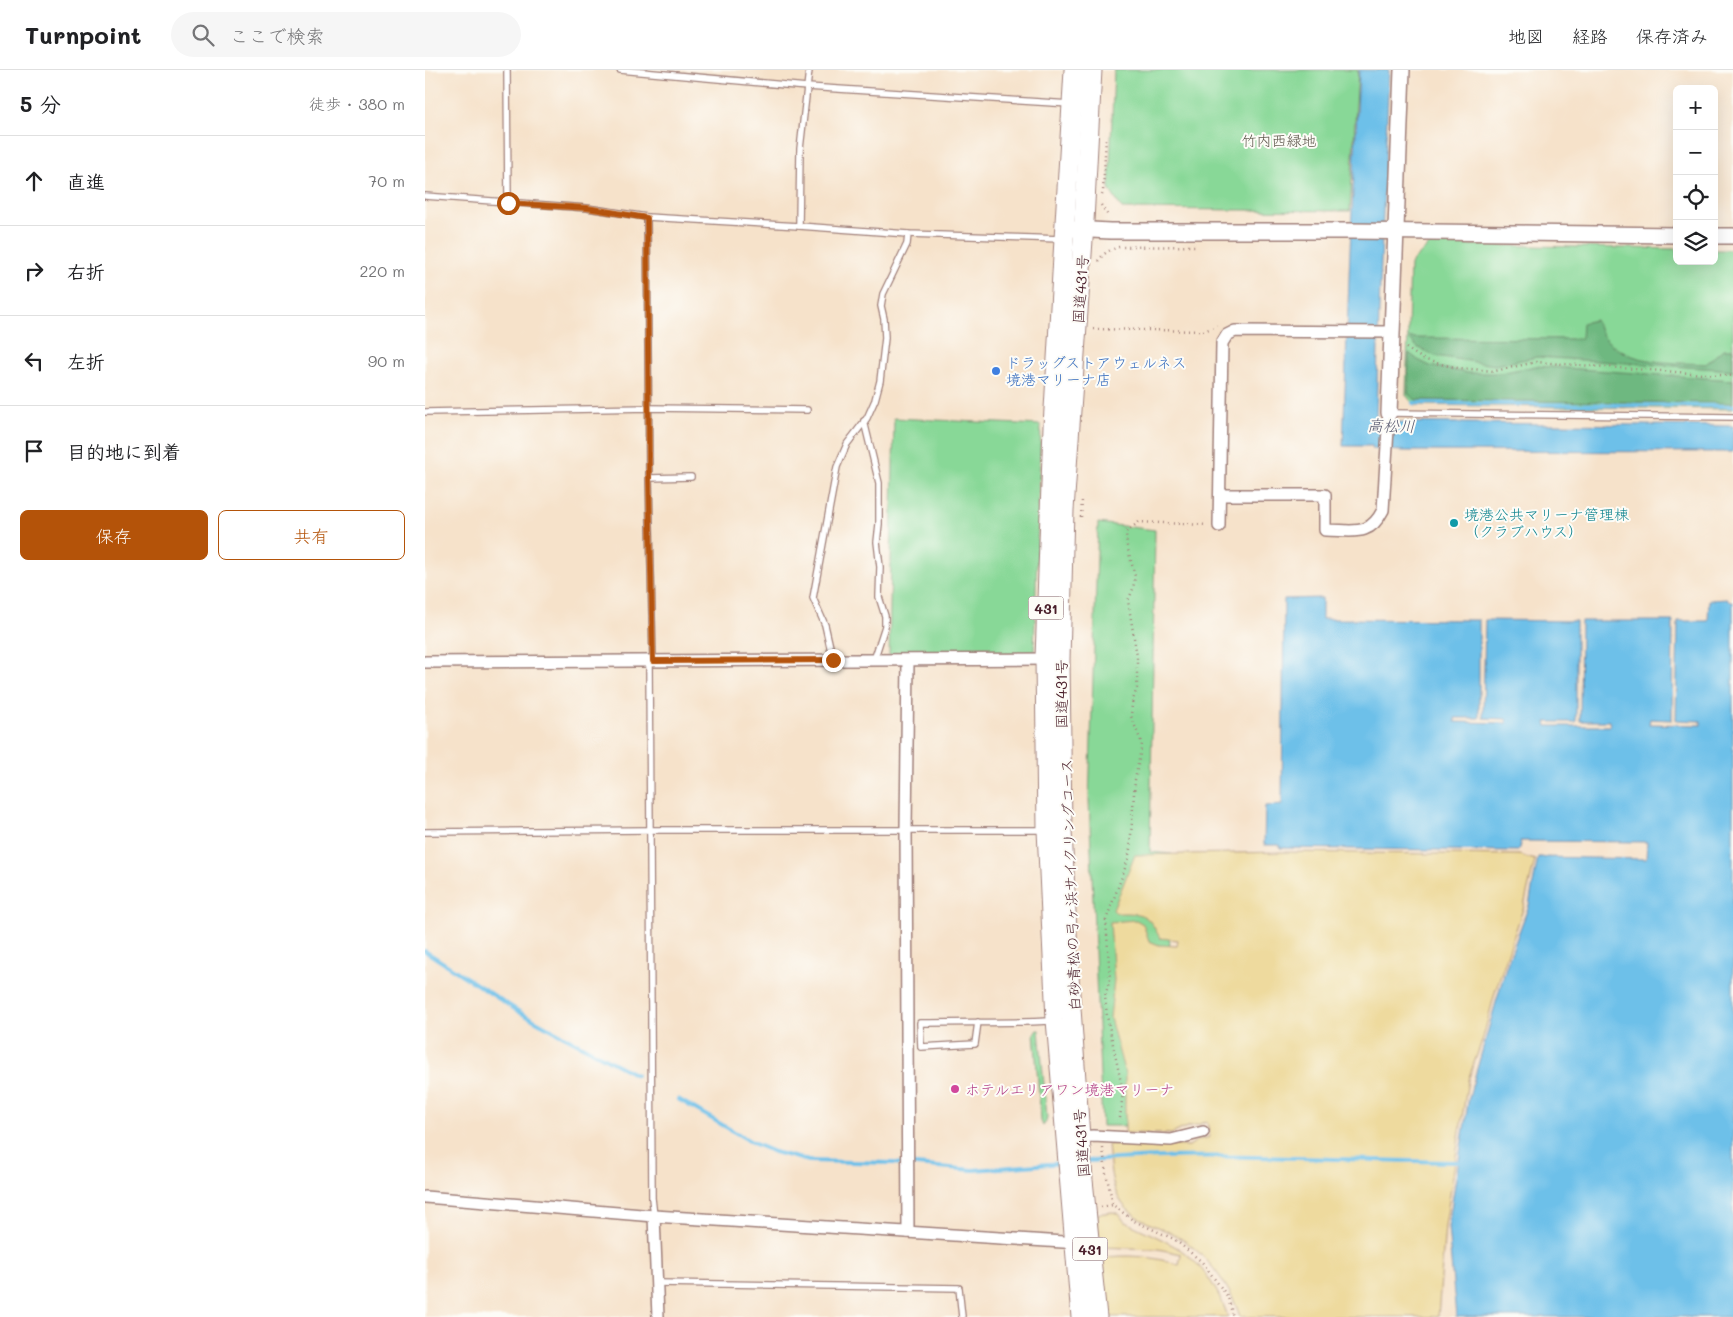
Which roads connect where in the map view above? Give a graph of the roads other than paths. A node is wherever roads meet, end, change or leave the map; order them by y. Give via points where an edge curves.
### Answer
1 (507, 70) edge
2 (620, 70) edge
3 (809, 70) edge
4 (1074, 70) edge
5 (1092, 70) edge
6 (1402, 70) edge
7 (807, 87) junction
8 (1072, 104) junction
9 (425, 196) edge
10 (508, 203) junction
11 (647, 218) junction
12 (799, 226) junction
13 (1389, 232) junction
14 (908, 234) junction
15 (1074, 234) junction
16 (1673, 235) edge
17 (1718, 236) edge
18 (1733, 236) edge
19 (1385, 332) junction
20 (649, 408) junction
21 (807, 410) dead end
22 (425, 412) edge
23 (1389, 416) junction
24 (1733, 417) edge
25 (864, 421) junction
26 (691, 477) dead end
27 (649, 478) junction
28 (1220, 495) junction
29 (1219, 526) road end
30 (1052, 659) junction
31 (833, 660) junction
32 (874, 660) junction
33 (651, 661) junction
34 (908, 661) junction
35 (425, 662) edge
36 (651, 830) junction
37 (907, 830) junction
38 (1047, 830) junction
39 (425, 832) edge
40 (1056, 1020) junction
41 (978, 1022) junction
42 (1203, 1132) dead end
43 (1080, 1141) junction
44 (425, 1196) edge
45 (654, 1216) junction
46 (909, 1232) junction
47 (1082, 1243) junction
48 (657, 1283) junction
49 (657, 1317) edge
50 (962, 1317) edge
51 (1081, 1317) edge
52 (1097, 1317) edge

1 - 10 lane
2 - 7 lane
3 - 7 lane
4 - 8 highway, 国道431号 / 431
5 - 15 highway, 国道431号 / 431
6 - 13 street
7 - 8 lane
7 - 12 lane via 800,149
8 - 15 highway, 国道431号 / 431
9 - 10 lane
10 - 11 lane via 587,208
11 - 12 lane
11 - 20 lane
12 - 14 lane
13 - 15 street
13 - 16 street
13 - 19 street
14 - 15 lane
14 - 25 lane via 907,244 883,294 881,306 885,338 880,381
15 - 30 highway, 国道431号 / 431 via 1064,510
17 - 18 street
19 - 23 street
19 - 28 street via 1235,331 1227,335 1222,343
20 - 21 lane
20 - 22 lane
20 - 27 lane
23 - 24 lane
23 - 28 street via 1383,510 1377,522 1366,530 1325,530 1325,495
25 - 31 lane via 847,444 837,467 813,598 825,625
25 - 32 lane via 879,483 879,596 885,616
26 - 27 lane
27 - 33 lane
28 - 29 street
30 - 34 street
30 - 38 highway, 国道431号 / 431
30 - 43 highway, 国道431号 / 431
31 - 32 street
31 - 33 street
32 - 34 street
33 - 35 street
33 - 36 lane
34 - 37 street
36 - 37 lane
36 - 39 lane
36 - 45 lane
37 - 38 lane
37 - 46 street
38 - 40 highway, 国道431号 / 431
40 - 41 lane
40 - 43 highway, 国道431号 / 431
41 - 41 lane via 975,1044 921,1047 920,1023
42 - 43 street via 1171,1140
43 - 47 highway, 国道431号 / 431 via 1076,1181
44 - 45 street
45 - 46 street
45 - 48 street
46 - 47 street
47 - 51 highway, 国道431号 / 431
47 - 52 highway, 国道431号 / 431
48 - 49 street
48 - 50 lane via 959,1288

